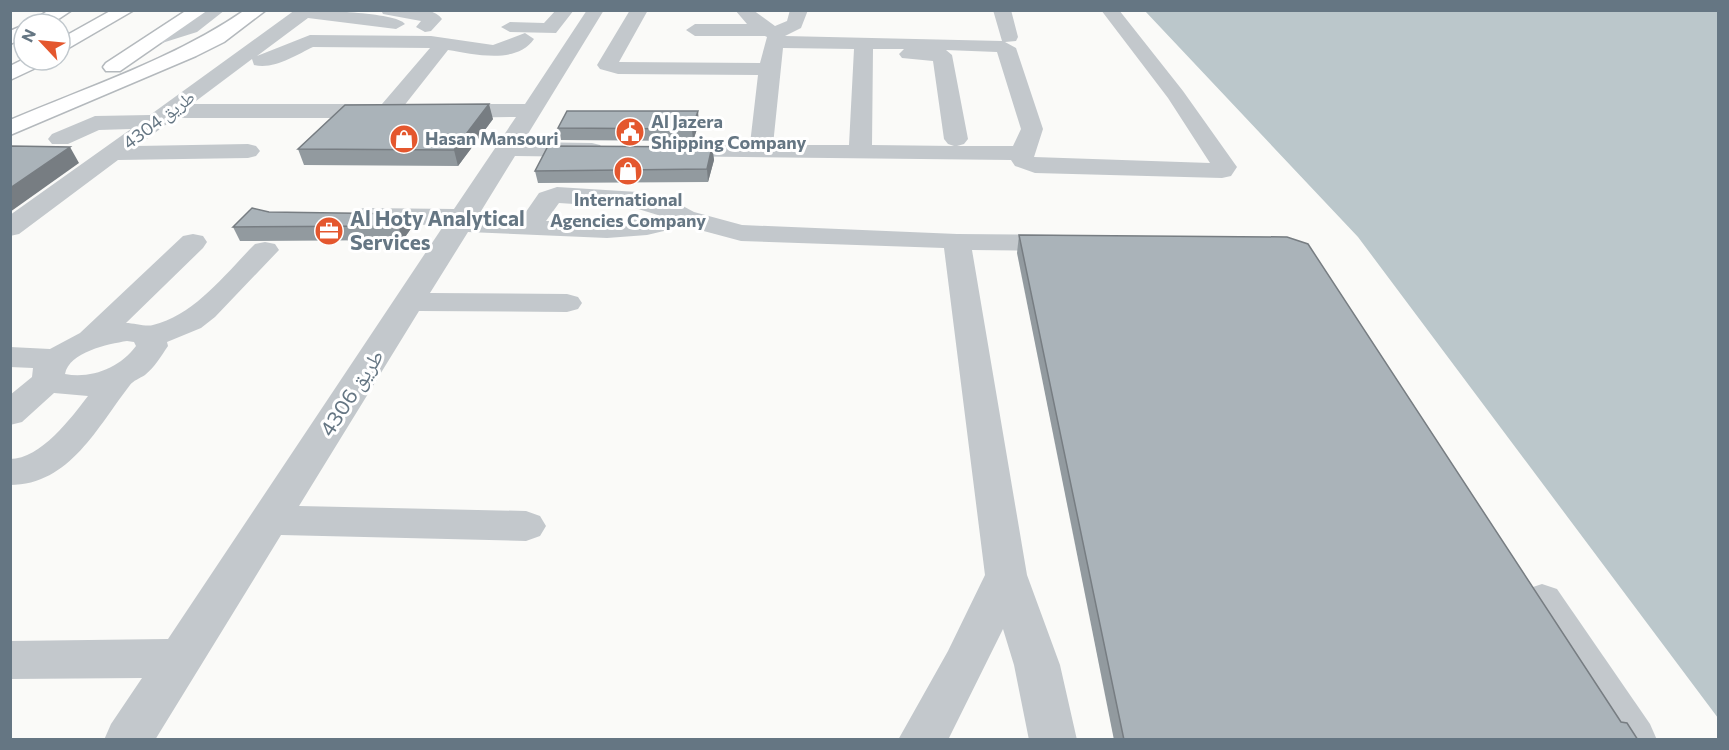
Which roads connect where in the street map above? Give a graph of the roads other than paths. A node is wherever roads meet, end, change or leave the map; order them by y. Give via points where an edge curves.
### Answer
1 (97, 10) edge
2 (126, 10) edge
3 (200, 10) edge
4 (217, 10) edge
5 (258, 10) edge
6 (524, 10) edge
7 (566, 10) edge
8 (596, 10) edge
9 (639, 10) edge
10 (744, 10) edge
11 (799, 10) edge
12 (1002, 10) edge
13 (1109, 10) edge
14 (306, 11) edge
15 (389, 17) edge
16 (72, 24) edge
17 (695, 30) dead end
18 (505, 32) junction
19 (773, 35) junction
20 (437, 36) junction
21 (162, 37) junction
22 (1009, 37) dead end
23 (525, 39) junction
24 (72, 40) edge
25 (265, 41) junction
26 (864, 49) junction
27 (553, 57) junction
28 (238, 62) junction
29 (769, 69) junction
30 (220, 75) junction
31 (533, 108) junction
32 (388, 111) junction
33 (165, 116) junction
34 (10, 120) edge
35 (10, 128) edge
36 (60, 139) dead end
37 (956, 139) junction
38 (861, 144) junction
39 (1024, 146) junction
40 (509, 149) junction
41 (610, 150) edge
42 (645, 150) edge
43 (248, 152) dead end
44 (761, 152) junction
45 (115, 153) junction
46 (345, 216) edge
47 (685, 218) junction
48 (463, 220) junction
49 (10, 228) edge
50 (528, 228) junction
51 (193, 242) dead end
52 (957, 242) junction
53 (1096, 243) edge
54 (266, 250) dead end
55 (410, 302) junction
56 (567, 303) dead end
57 (92, 338) junction
58 (150, 338) junction
59 (10, 357) edge
60 (52, 370) junction
61 (117, 377) junction
62 (10, 414) edge
63 (10, 472) edge
64 (270, 520) junction
65 (526, 526) dead end
66 (1006, 575) junction
67 (1529, 581) edge
68 (179, 658) junction
69 (10, 660) edge
70 (128, 740) edge
71 (922, 740) edge
72 (1053, 740) edge
73 (1633, 740) edge

1 - 16 highway
2 - 24 highway
3 - 21 highway
4 - 21 street via 191,28
5 - 35 highway via 218,38 189,52
6 - 18 street
7 - 18 street via 549,29
8 - 27 street, طريق 4306
9 - 29 street via 607,65
10 - 19 street
11 - 19 street via 795,24
12 - 22 street
13 - 39 street via 1176,95 1225,167 1213,172 1035,166 1023,161
14 - 15 street
14 - 25 street, طريق 4304
15 - 20 street
15 - 20 street via 408,13 431,17
17 - 19 street
18 - 20 street
18 - 23 street
19 - 26 street
19 - 29 street
20 - 23 street via 493,51
20 - 28 street via 310,41 271,59
20 - 32 street
21 - 34 highway
23 - 27 street
25 - 28 street, طريق 4304
25 - 30 street via 226,61
26 - 37 street via 942,55
26 - 38 street
26 - 39 street via 1006,48 1032,129
27 - 31 street, طريق 4306
28 - 30 street, طريق 4304
29 - 44 street
30 - 33 street, طريق 4304
31 - 32 street
31 - 40 street, طريق 4306
32 - 33 street
33 - 36 street via 95,123
33 - 45 street, طريق 4304
37 - 38 street
37 - 39 street
38 - 39 street
38 - 44 street
40 - 41 street
40 - 48 street, طريق 4306
42 - 44 street
43 - 45 street
45 - 49 street, طريق 4304
46 - 48 street
47 - 50 street via 637,228
47 - 50 street via 638,200 557,195 548,198
47 - 52 street via 754,234
48 - 50 street
48 - 55 street, طريق 4306
51 - 57 street
52 - 53 street
52 - 66 street
54 - 58 street via 204,311
55 - 56 street
55 - 64 street, طريق 4306
57 - 58 street via 127,332
57 - 60 street via 71,347
58 - 61 street via 152,346 147,356
59 - 60 street
60 - 61 street via 59,385 76,387
60 - 62 street
61 - 63 street via 111,393 52,457 35,468
64 - 65 street
64 - 68 street, طريق 4306
66 - 71 street via 964,665
66 - 72 street via 1037,665
67 - 73 street
68 - 69 street
68 - 70 street, طريق 4306

